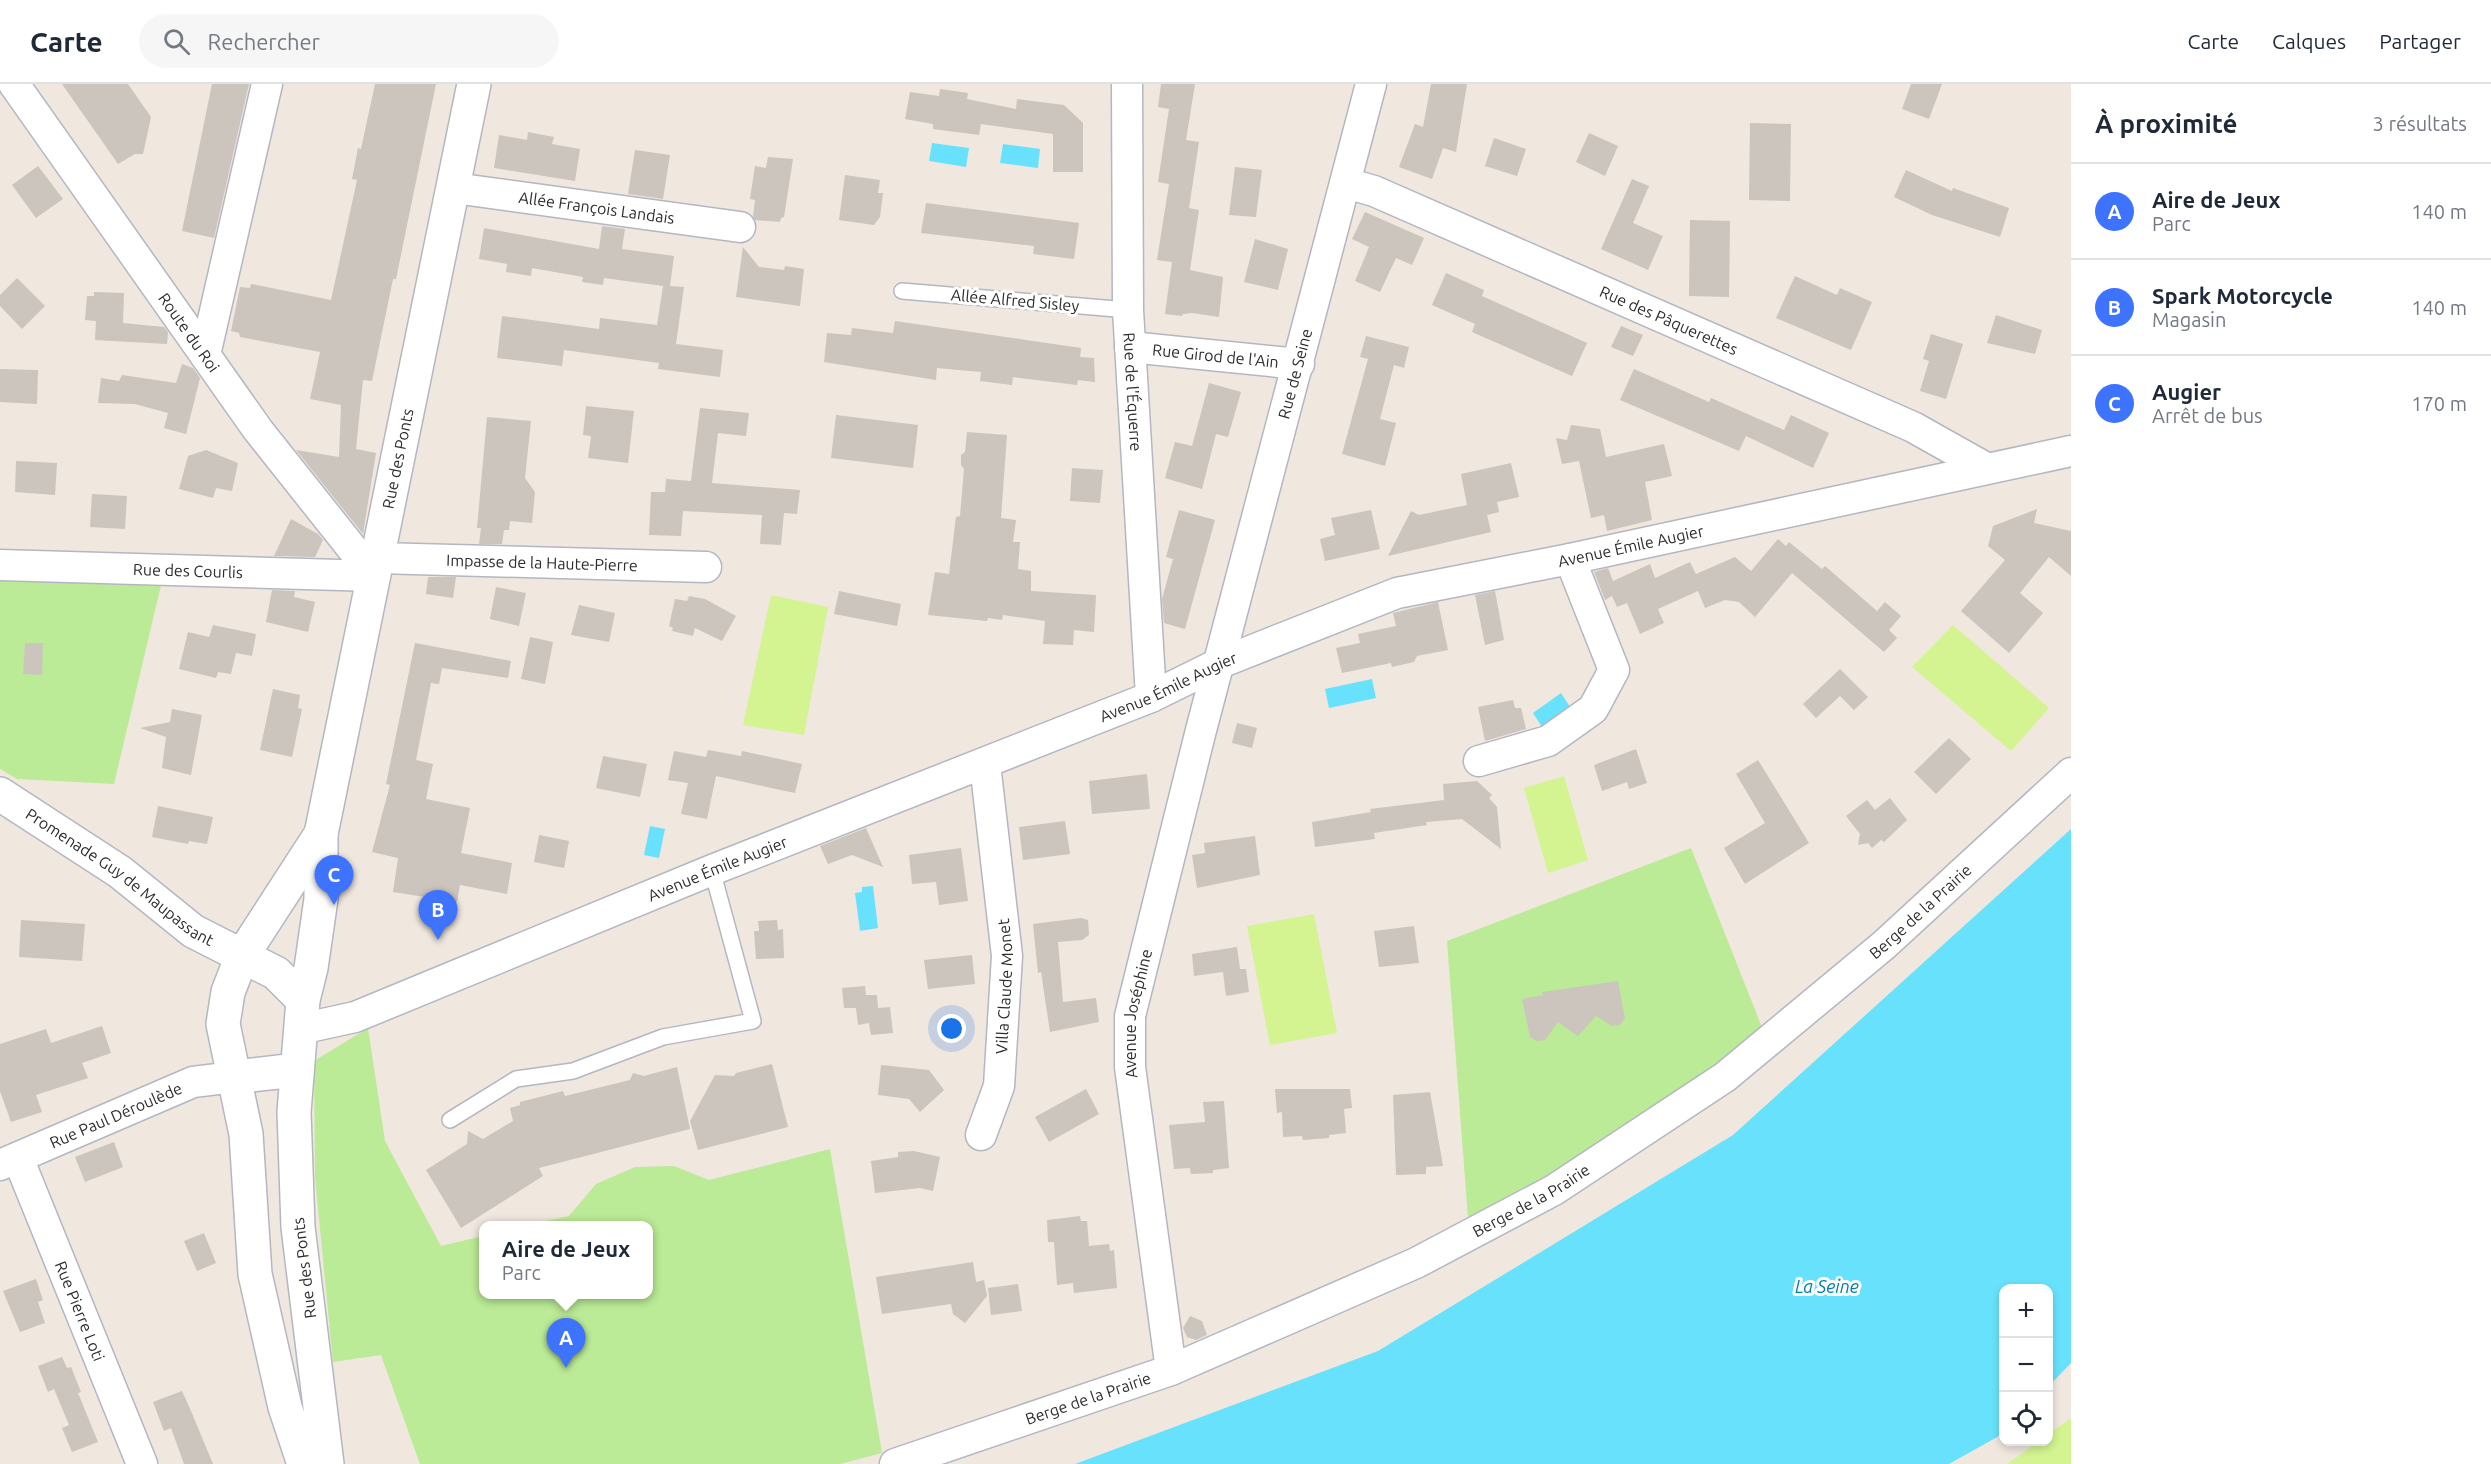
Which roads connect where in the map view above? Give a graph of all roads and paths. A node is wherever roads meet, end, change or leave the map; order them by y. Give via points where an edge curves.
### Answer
1 (14, 84) edge
2 (267, 84) edge
3 (474, 84) edge
4 (1127, 84) edge
5 (1371, 84) edge
6 (1346, 183) junction
7 (454, 188) junction
8 (740, 227) dead end
9 (902, 291) dead end
10 (1128, 309) junction
11 (1130, 347) junction
12 (205, 355) junction
13 (1299, 364) junction
14 (2071, 451) edge
15 (1986, 468) junction
16 (1570, 559) junction
17 (0, 565) edge
18 (376, 567) junction
19 (706, 567) dead end
20 (1220, 663) junction
21 (1151, 697) junction
22 (1479, 761) dead end
23 (985, 764) junction
24 (2071, 773) edge
25 (0, 794) edge
26 (321, 834) junction
27 (712, 870) junction
28 (242, 956) junction
29 (302, 1015) junction
30 (296, 1070) junction
31 (234, 1077) junction
32 (450, 1120) dead end
33 (981, 1135) dead end
34 (9, 1162) edge
35 (1171, 1370) junction
36 (142, 1464) edge
37 (304, 1464) edge
38 (327, 1464) edge
39 (895, 1464) edge

1 - 12 street, Route du Roi
2 - 12 street
3 - 7 main road, Rue des Ponts
4 - 10 street, Rue de l'Équerre
5 - 6 street, Rue de Seine
6 - 13 street, Rue de Seine
6 - 15 street, Rue des Pâquerettes via 1374,191 1913,427
7 - 8 street, Allée François Landais
7 - 18 main road, Rue des Ponts
9 - 10 lane, Allée Alfred Sisley
10 - 11 street, Rue de l'Équerre
11 - 13 street, Rue Girod de l'Ain
11 - 21 street, Rue de l'Équerre
12 - 18 street, Route du Roi via 258,430
13 - 20 street, Rue de Seine
14 - 15 street, Avenue Émile Augier
15 - 16 street, Avenue Émile Augier
16 - 20 street, Avenue Émile Augier via 1397,593
16 - 22 street via 1614,670 1593,709 1548,741
17 - 18 street, Rue des Courlis
18 - 19 street, Impasse de la Haute-Pierre
18 - 26 main road, Rue des Ponts
20 - 21 street, Avenue Émile Augier
20 - 35 street, Avenue Joséphine via 1130,1016 1130,1067
21 - 23 street, Avenue Émile Augier
23 - 27 street, Avenue Émile Augier
23 - 33 street, Villa Claude Monet via 1008,956 999,1086
24 - 35 street, Berge de la Prairie via 1884,945 1725,1077 1573,1178 1416,1263
25 - 28 main road, Promenade Guy de Maupassant via 120,873 192,931
26 - 28 main road, Rue des Ponts
26 - 29 main road, Rue des Ponts via 321,899
27 - 29 street, Avenue Émile Augier via 355,1017
27 - 32 lane via 753,1021 663,1037 573,1071 516,1079
28 - 29 main road, Promenade Guy de Maupassant via 276,973
28 - 31 main road, Rue des Ponts via 228,992 223,1024
29 - 30 main road, Rue des Ponts
30 - 31 main road
30 - 38 main road, Rue des Ponts via 298,1227
31 - 34 street, Rue Paul Déroulède via 193,1082
31 - 37 main road via 246,1134 255,1274 285,1407
34 - 36 street, Rue Pierre Loti
35 - 39 street, Berge de la Prairie

